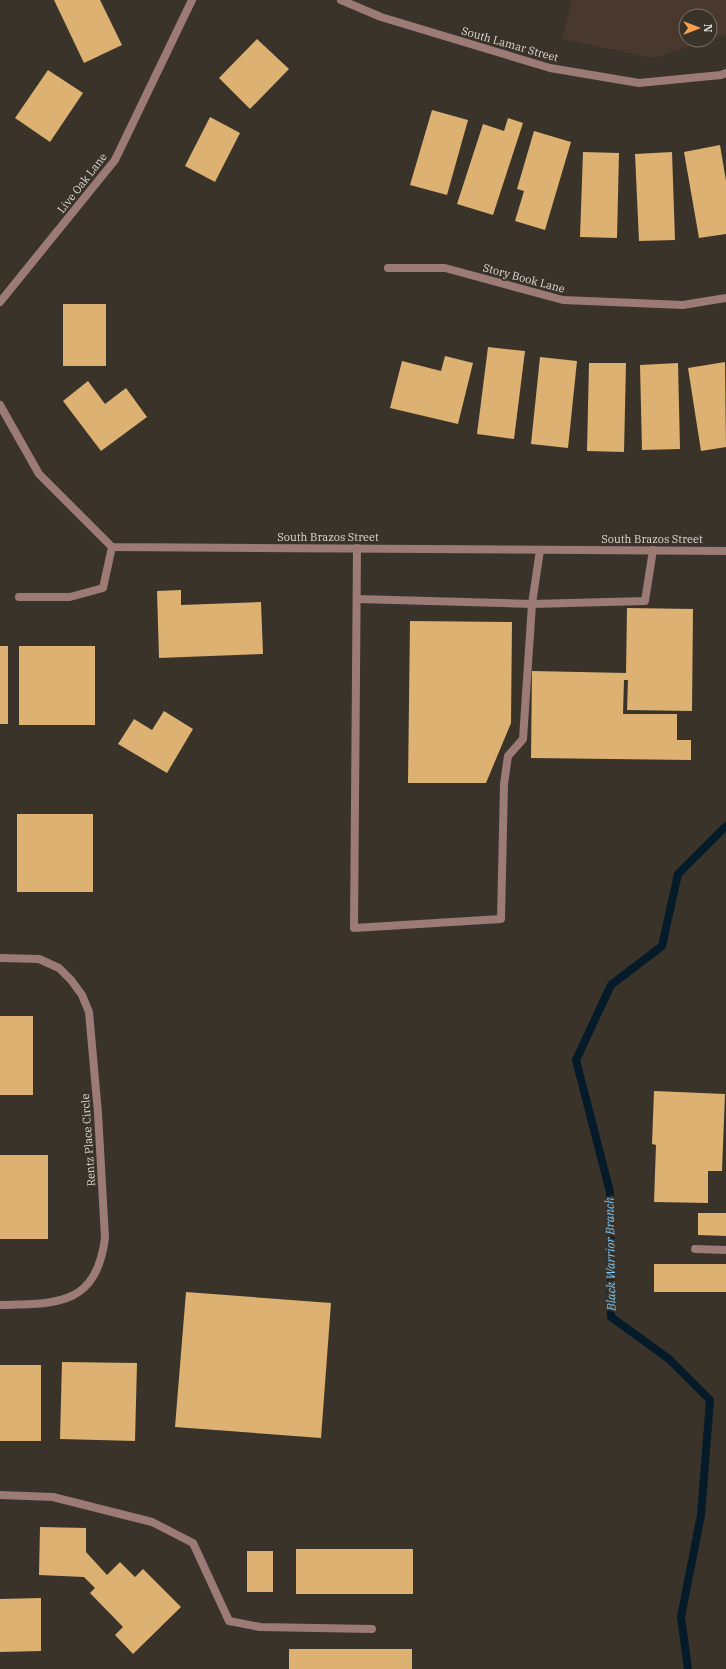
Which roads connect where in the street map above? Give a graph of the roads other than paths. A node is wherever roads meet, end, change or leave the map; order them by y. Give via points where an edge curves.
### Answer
1 (192, 0) edge
2 (341, 0) edge
3 (726, 73) edge
4 (388, 268) dead end
5 (726, 298) edge
6 (0, 302) edge
7 (0, 405) edge
8 (112, 547) junction
9 (357, 548) junction
10 (540, 550) junction
11 (653, 550) junction
12 (726, 551) edge
13 (18, 597) dead end
14 (357, 599) junction
15 (532, 604) junction
16 (0, 958) edge
17 (695, 1249) dead end
18 (726, 1250) edge
19 (0, 1305) edge
20 (0, 1495) edge
21 (372, 1629) dead end

1 - 6 street, Live Oak Lane via 115,160
2 - 3 street, South Lamar Street via 381,17 550,68 640,83
4 - 5 street, Story Book Lane via 445,268 563,300 684,306
7 - 8 street via 39,474
8 - 9 street, South Brazos Street
8 - 13 street via 103,588 70,597
9 - 10 street, South Brazos Street
9 - 14 street
10 - 11 street, South Brazos Street
10 - 15 street
11 - 12 street, South Brazos Street
11 - 15 street via 645,601
14 - 15 street
14 - 15 street via 354,928 501,919 504,784 508,756 523,739
16 - 19 street, Rentz Place Circle via 39,959 59,968 75,985 89,1012 105,1238 102,1258 94,1277 77,1293 64,1300 45,1304
17 - 18 street
20 - 21 street via 53,1496 152,1522 193,1543 229,1621 260,1627

